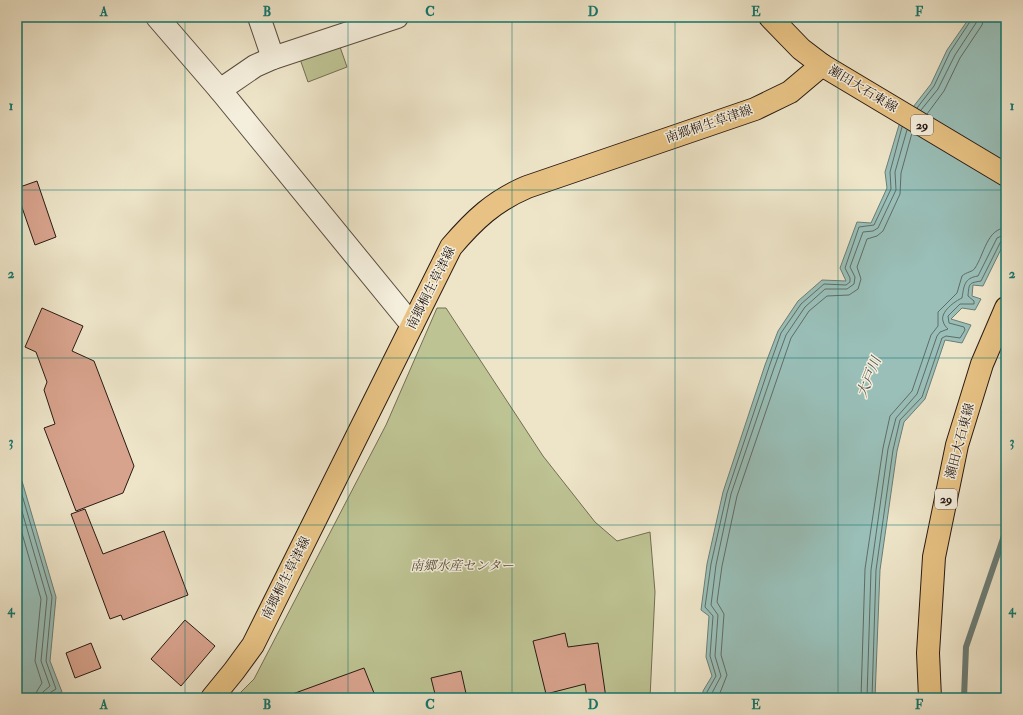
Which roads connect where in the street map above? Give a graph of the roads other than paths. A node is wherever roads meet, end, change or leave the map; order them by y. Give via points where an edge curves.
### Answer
1 (157, 17) edge
2 (259, 17) edge
3 (397, 17) edge
4 (770, 17) edge
5 (365, 22) edge
6 (272, 58) junction
7 (830, 70) junction
8 (220, 90) junction
9 (1006, 175) edge
10 (1006, 308) edge
11 (412, 325) junction
12 (212, 698) edge
13 (930, 698) edge

1 - 8 street
2 - 6 street
3 - 5 street
4 - 7 main road, 瀬田大石東線 / 29 via 801,49
5 - 6 street
6 - 8 street via 255,66
7 - 9 main road, 瀬田大石東線 / 29
7 - 11 main road, 南郷桐生草津線 via 755,109 510,194 469,225 451,247
8 - 11 street
10 - 13 main road, 瀬田大石東線 / 29 via 982,364 957,445 934,557 928,652
11 - 12 main road, 南郷桐生草津線 via 253,645

